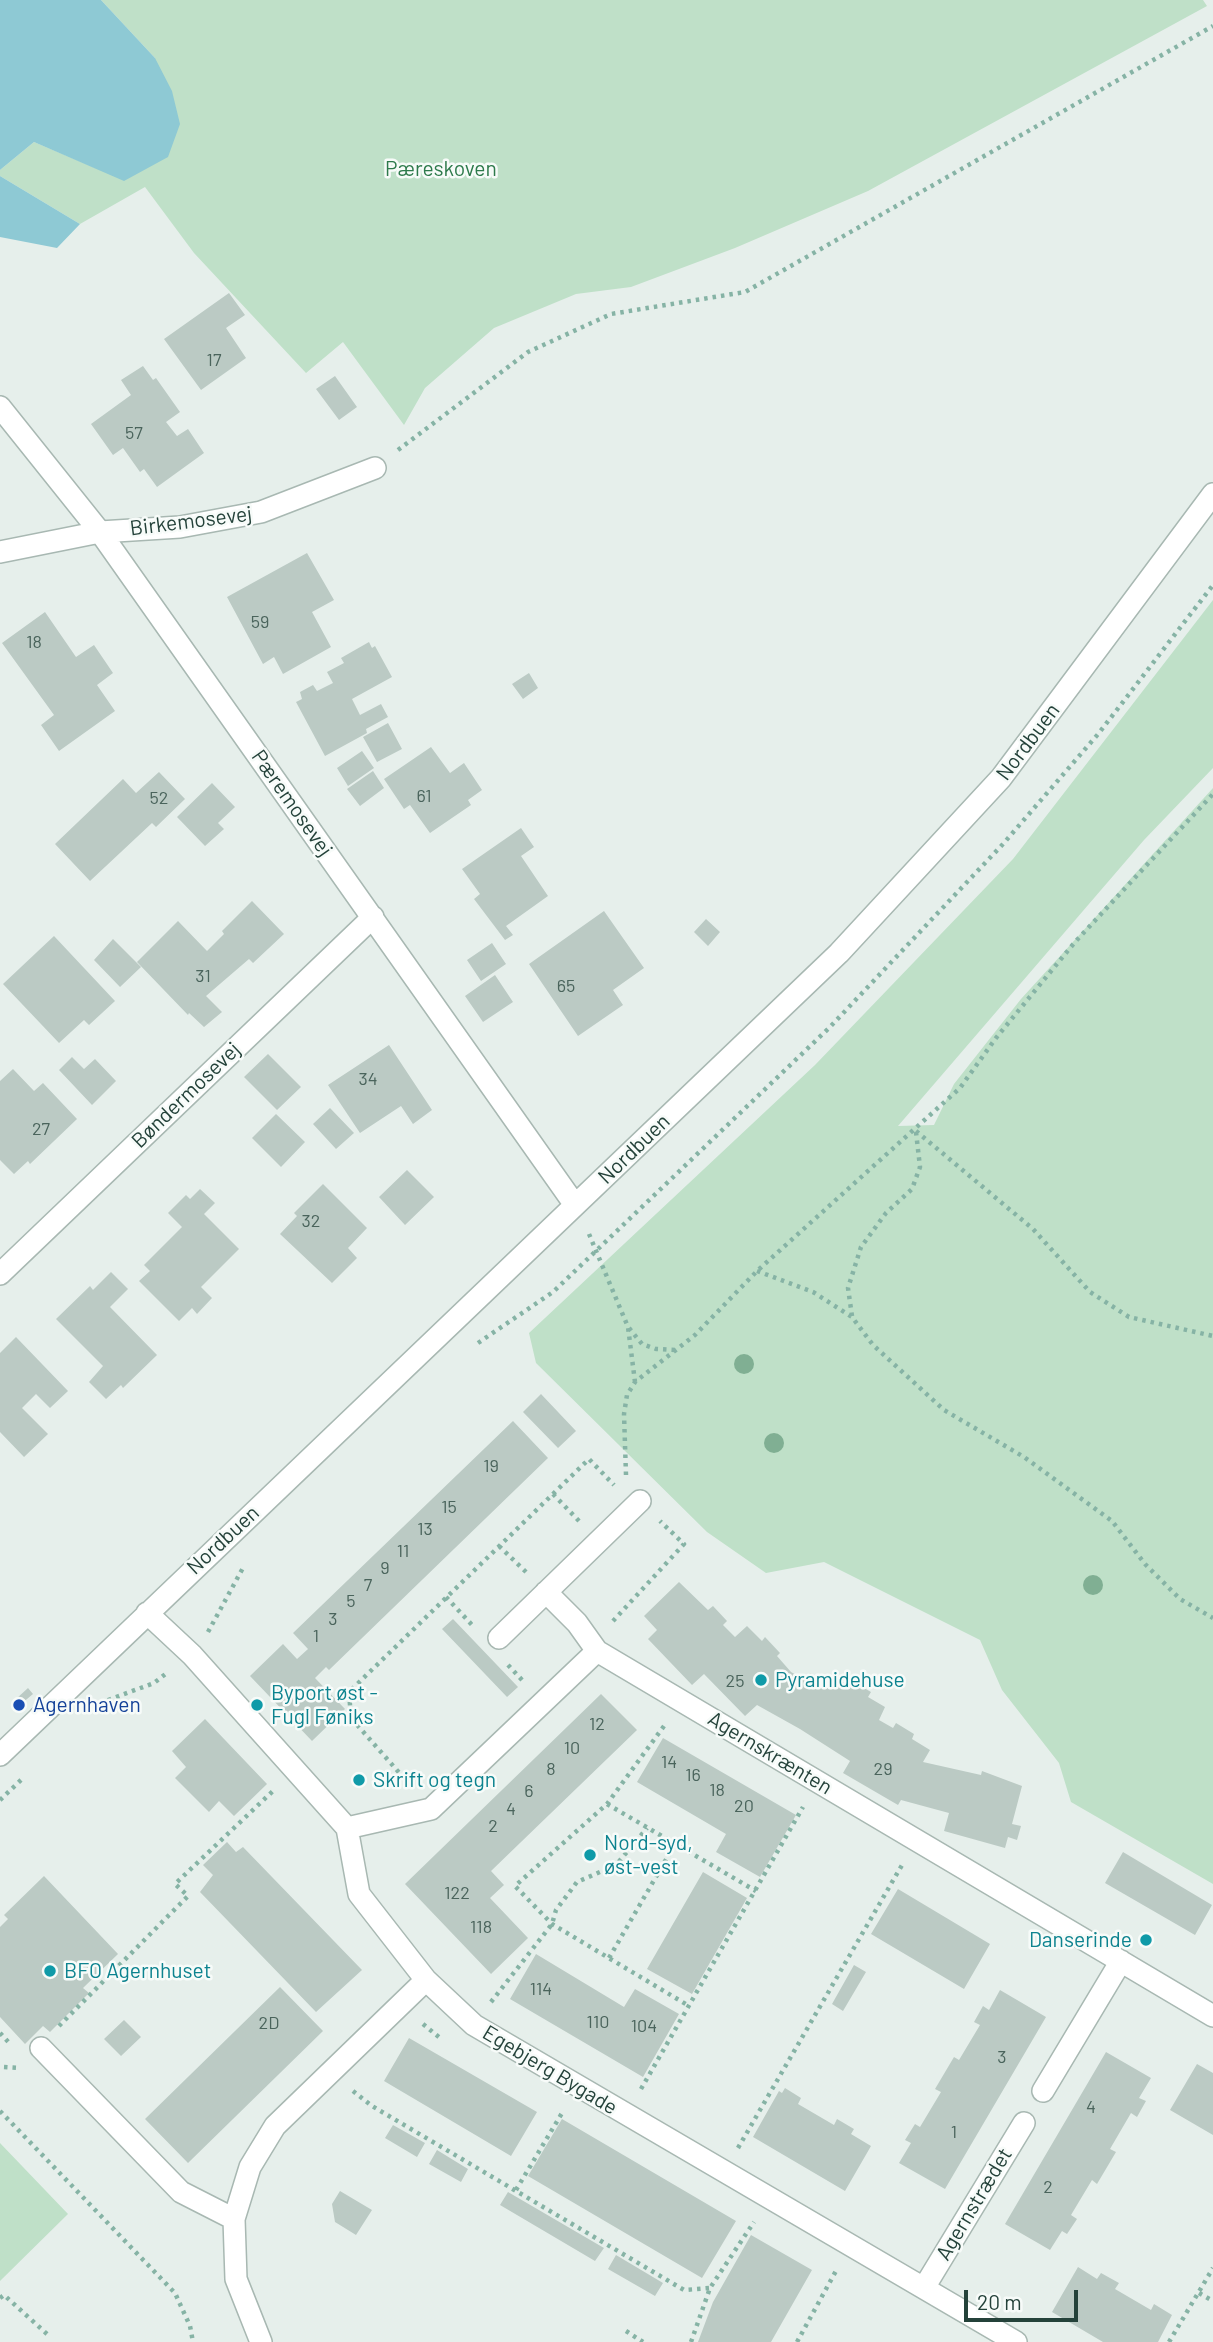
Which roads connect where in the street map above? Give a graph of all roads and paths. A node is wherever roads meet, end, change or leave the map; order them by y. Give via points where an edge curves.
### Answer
1 (1213, 26) edge
2 (0, 407) edge
3 (376, 468) joint
4 (1213, 494) edge
5 (100, 531) junction
6 (0, 552) edge
7 (1213, 585) edge
8 (1213, 794) edge
9 (373, 917) junction
10 (916, 1131) junction
11 (575, 1205) junction
12 (596, 1251) junction
13 (757, 1271) junction
14 (0, 1273) edge
15 (852, 1317) junction
16 (628, 1327) junction
17 (1213, 1336) edge
18 (477, 1344) dead end
19 (676, 1350) junction
20 (635, 1382) junction
21 (627, 1438) dead end
22 (553, 1494) junction
23 (638, 1504) joint
24 (565, 1506) dead end
25 (684, 1544) dead end
26 (499, 1546) junction
27 (512, 1558) dead end
28 (246, 1562) dead end
29 (546, 1592) junction
30 (446, 1597) junction
31 (458, 1610) dead end
32 (147, 1613) junction
33 (1213, 1618) edge
34 (499, 1638) dead end
35 (597, 1651) junction
36 (192, 1655) junction
37 (682, 1701) junction
38 (90, 1713) dead end
39 (0, 1755) edge
40 (296, 1770) junction
41 (30, 1771) dead end
42 (0, 1800) edge
43 (607, 1804) junction
44 (431, 1809) junction
45 (814, 1813) dead end
46 (347, 1828) junction
47 (647, 1828) junction
48 (916, 1840) junction
49 (675, 1844) junction
50 (756, 1891) junction
51 (552, 1924) junction
52 (610, 1958) junction
53 (1121, 1961) junction
54 (426, 1980) junction
55 (689, 2006) junction
56 (1213, 2016) edge
57 (474, 2025) junction
58 (41, 2048) joint
59 (1, 2067) edge
60 (21, 2068) dead end
61 (334, 2070) junction
62 (1043, 2091) dead end
63 (649, 2094) dead end
64 (0, 2111) edge
65 (562, 2113) dead end
66 (1024, 2123) dead end
67 (727, 2143) dead end
68 (516, 2190) junction
69 (768, 2197) junction
70 (234, 2219) junction
71 (851, 2244) junction
72 (1213, 2268) edge
73 (925, 2286) junction
74 (710, 2288) junction
75 (1198, 2292) junction
76 (0, 2298) edge
77 (1213, 2301) edge
78 (626, 2331) dead end
79 (47, 2334) dead end
80 (193, 2342) edge
81 (261, 2342) edge
82 (643, 2342) edge
83 (691, 2342) edge
84 (797, 2342) edge
85 (1016, 2342) edge
86 (1169, 2342) edge

1 - 3 path via 745,292 611,314 528,352
2 - 5 street, Pæremosevej
3 - 5 street, Birkemosevej via 261,512 180,527
4 - 11 street, Nordbuen via 1001,778 839,953
5 - 6 street, Birkemosevej
5 - 9 street, Pæremosevej
7 - 12 path via 1100,733 1003,844 830,1027
8 - 10 path via 1075,942 960,1088
9 - 11 street, Pæremosevej
9 - 14 street, Bøndermosevej
10 - 13 path
10 - 15 path via 920,1167 912,1189 886,1213 861,1247 848,1288
10 - 17 path via 1032,1229 1090,1292 1129,1317
11 - 12 path
11 - 32 street, Nordbuen
12 - 16 path
12 - 18 path via 553,1292
13 - 15 path via 813,1292
13 - 19 path
15 - 33 path via 873,1345 944,1409 1024,1457 1112,1521 1144,1564 1180,1599
16 - 19 path via 642,1344
16 - 20 path
19 - 20 path
20 - 21 path via 624,1414
22 - 23 path via 589,1460
22 - 24 path
22 - 26 path
23 - 29 street
25 - 35 path via 604,1630
26 - 27 path
26 - 30 path
28 - 36 path via 219,1617
29 - 34 street
29 - 35 street
30 - 31 path
30 - 44 path via 349,1692 351,1718
32 - 36 street
32 - 39 street, Nordbuen
35 - 37 street, Agernskrænten
35 - 44 street
36 - 38 path via 154,1682 100,1703
36 - 40 street
37 - 43 path
37 - 48 street, Agernskrænten
40 - 46 street
40 - 58 path via 175,1884 188,1896
41 - 42 path
43 - 47 path
43 - 51 path via 515,1886
44 - 46 street
45 - 50 path via 803,1807
46 - 54 street, Egebjerg Bygade via 359,1894
47 - 49 path
47 - 51 path via 616,1865 577,1882 556,1910
48 - 53 street, Agernskrænten
48 - 67 path via 737,2149
49 - 50 path
49 - 52 path
50 - 55 path
51 - 52 path
51 - 57 path
52 - 55 path
53 - 56 street, Agernskrænten
53 - 62 street
54 - 57 street, Egebjerg Bygade
54 - 61 street
55 - 63 path via 639,2088
57 - 69 street, Egebjerg Bygade
58 - 70 street via 181,2192
59 - 60 path
61 - 68 path via 372,2106
61 - 70 street via 275,2126 250,2166
64 - 80 path via 175,2293
65 - 68 path
66 - 73 street, Agernstrædet
68 - 74 path via 684,2290
69 - 71 street, Egebjerg Bygade
69 - 74 path
70 - 81 street via 236,2279
71 - 73 street, Egebjerg Bygade
71 - 84 path
72 - 75 path
73 - 85 street, Egebjerg Bygade
74 - 83 path
75 - 77 path
75 - 86 path
76 - 79 path via 4,2295
78 - 82 path

